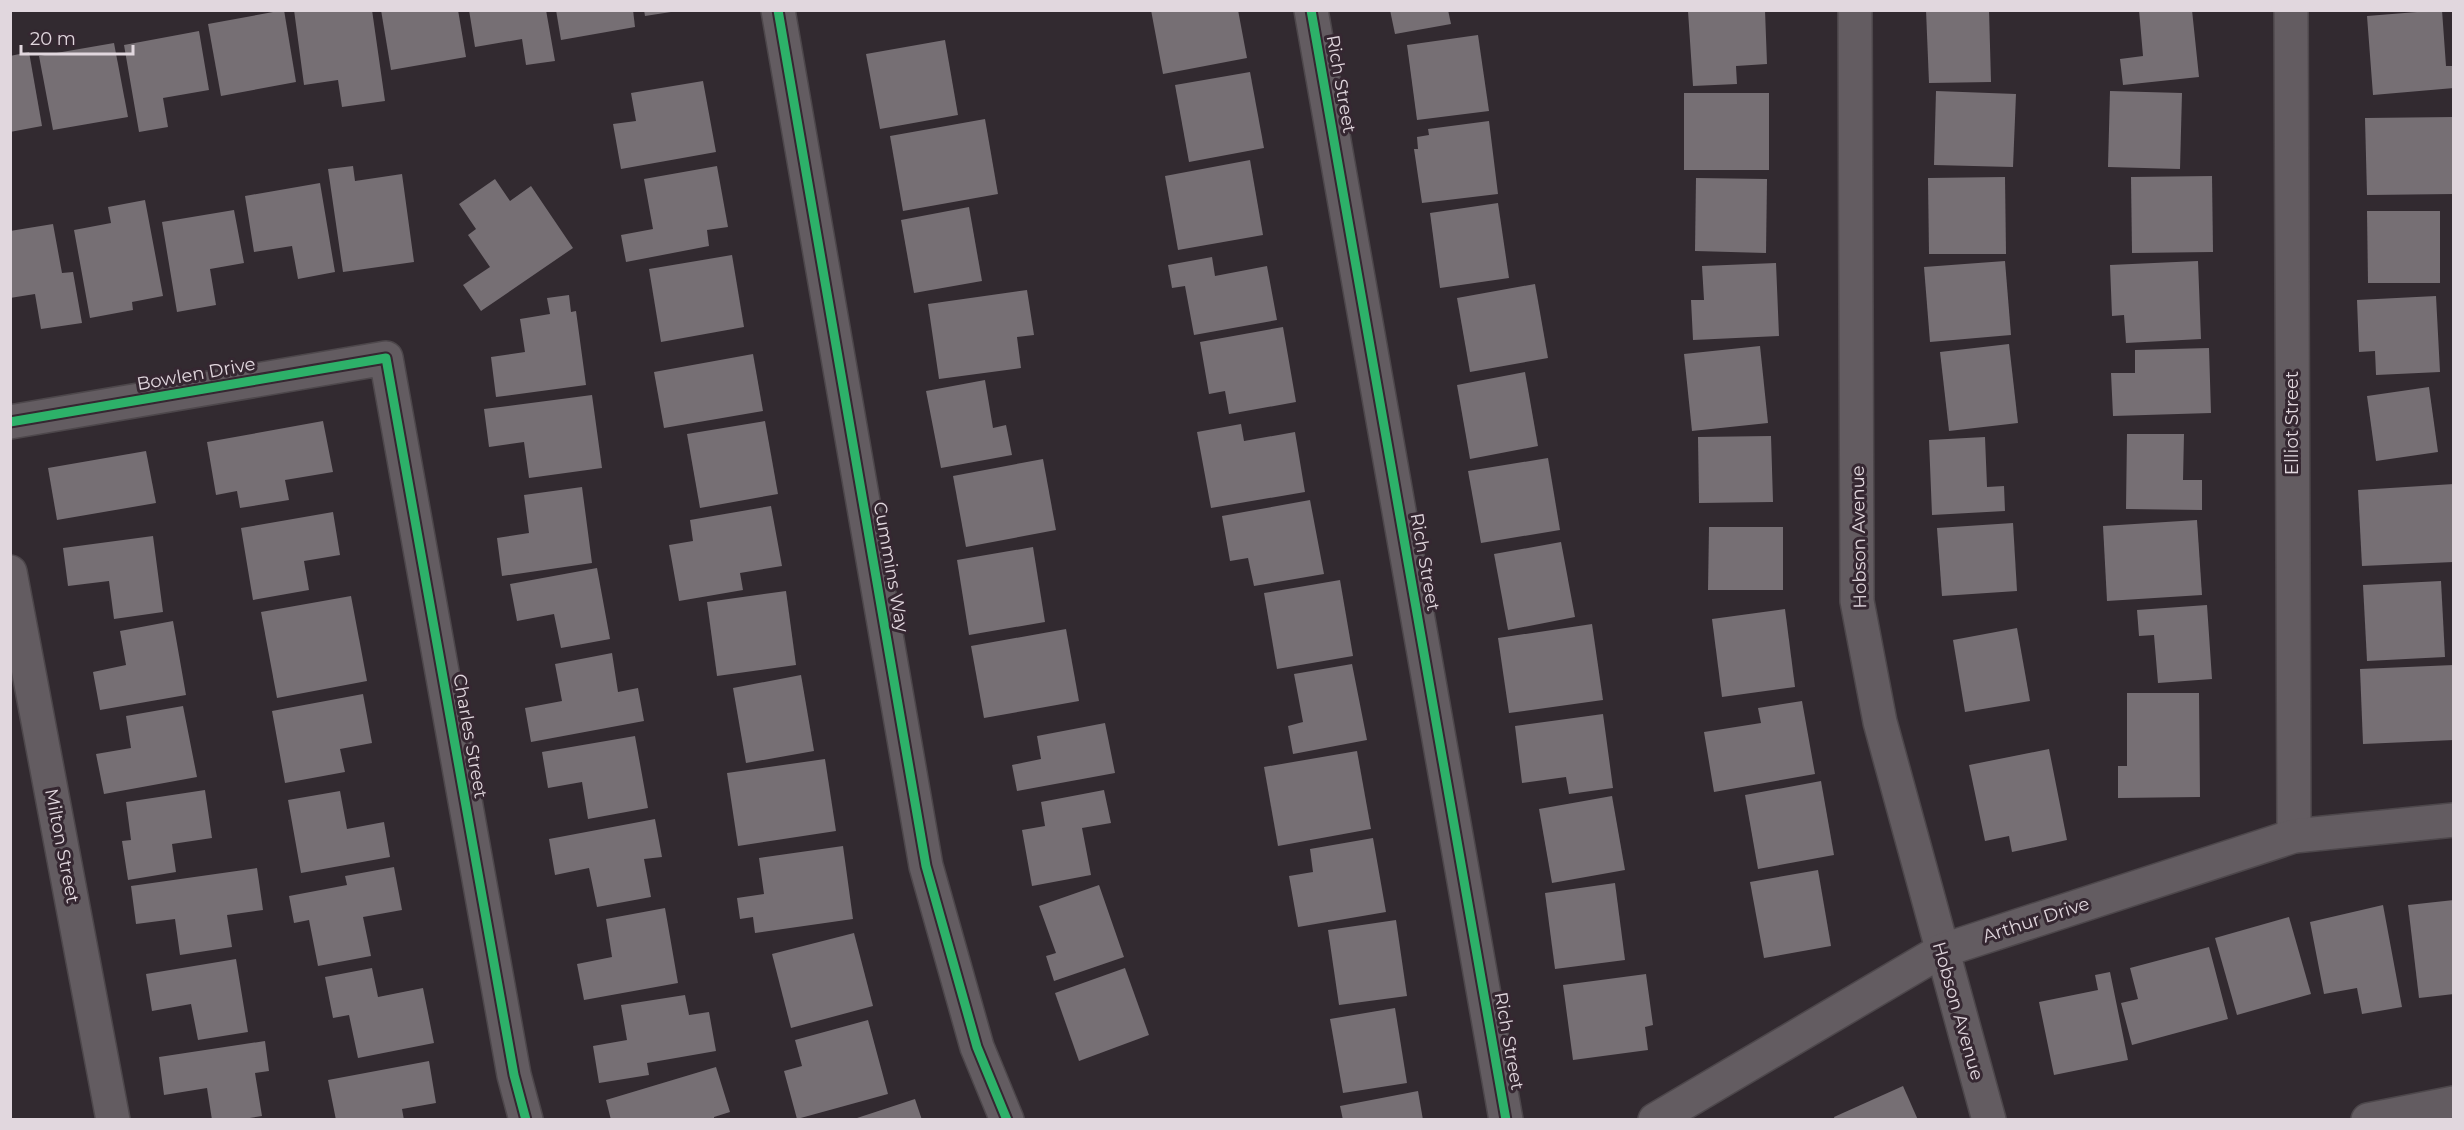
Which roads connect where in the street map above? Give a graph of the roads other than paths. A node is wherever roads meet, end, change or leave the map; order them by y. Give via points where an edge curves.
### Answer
1 (778, 10) edge
2 (1311, 10) edge
3 (1855, 10) edge
4 (2291, 10) edge
5 (386, 358) joint
6 (10, 422) edge
7 (10, 572) edge
8 (2454, 820) edge
9 (2294, 836) junction
10 (1941, 951) junction
11 (2454, 1103) edge
12 (112, 1119) edge
13 (526, 1119) edge
14 (1007, 1119) edge
15 (1506, 1119) edge
16 (1655, 1119) edge
17 (1989, 1119) edge
18 (2368, 1119) edge

1 - 14 street, Cummins Way via 926,866 977,1047
2 - 15 street, Rich Street
3 - 10 street, Hobson Avenue via 1857,601 1880,722
4 - 9 street, Elliot Street
5 - 6 street, Bowlen Drive
5 - 13 street, Charles Street via 514,1074
7 - 12 street, Milton Street
8 - 9 street, Arthur Drive
9 - 10 street, Arthur Drive
10 - 16 street, Arthur Drive
10 - 17 street, Hobson Avenue
11 - 18 street

